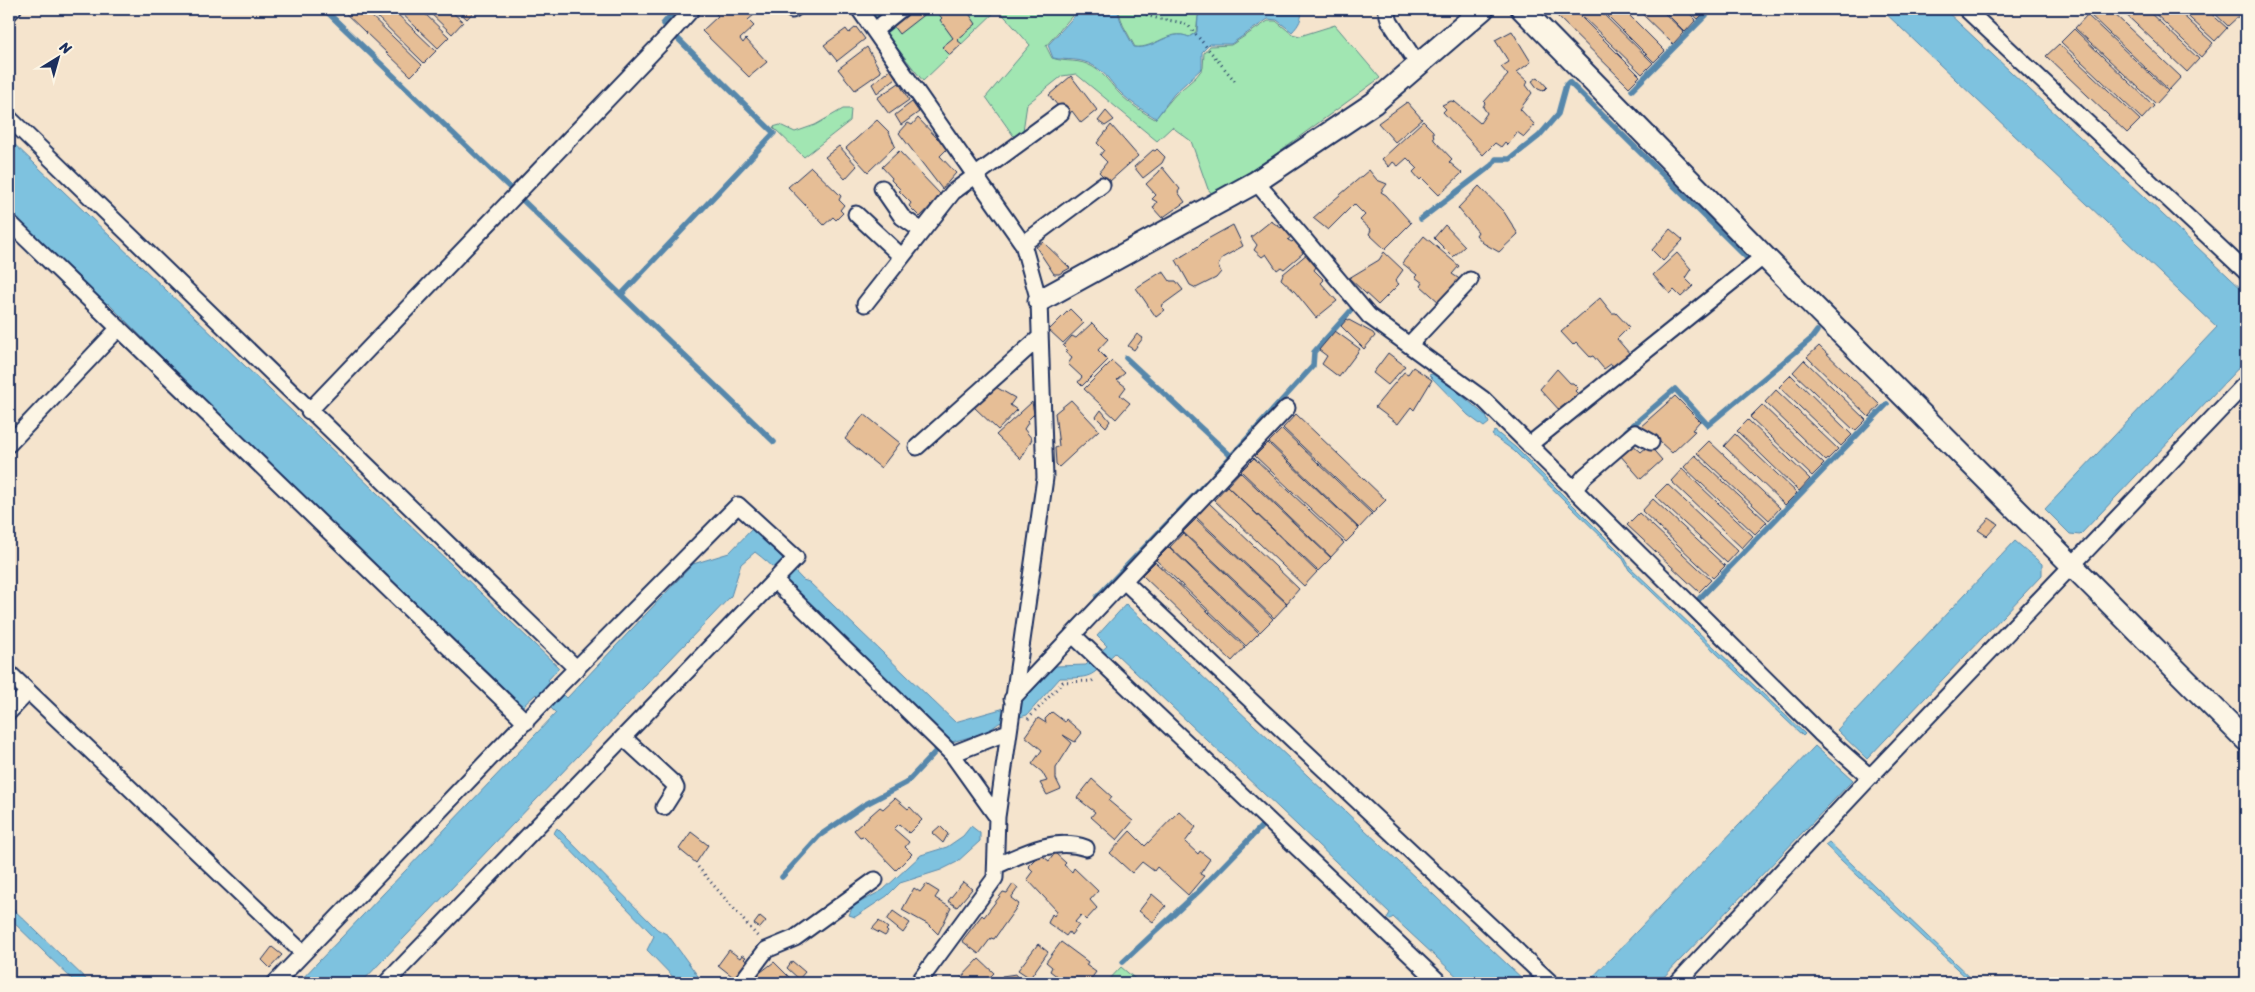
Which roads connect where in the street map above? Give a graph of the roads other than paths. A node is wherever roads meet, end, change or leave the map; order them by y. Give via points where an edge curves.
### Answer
1 (13, 9) edge
2 (692, 9) edge
3 (859, 9) edge
4 (901, 9) edge
5 (1386, 9) edge
6 (1483, 9) edge
7 (1522, 9) edge
8 (1966, 9) edge
9 (9, 13) edge
10 (875, 30) junction
11 (1418, 65) junction
12 (1061, 113) dead end
13 (9, 118) edge
14 (975, 175) junction
15 (1256, 182) junction
16 (1102, 185) dead end
17 (882, 188) dead end
18 (856, 214) dead end
19 (9, 222) edge
20 (922, 231) junction
21 (1023, 244) junction
22 (1764, 256) junction
23 (902, 257) junction
24 (2246, 272) edge
25 (1470, 280) dead end
26 (1039, 301) junction
27 (865, 304) dead end
28 (119, 328) junction
29 (1039, 338) junction
30 (1409, 345) junction
31 (2246, 383) edge
32 (1287, 408) dead end
33 (309, 411) junction
34 (1651, 442) dead end
35 (9, 444) edge
36 (1529, 445) junction
37 (917, 447) dead end
38 (1574, 490) junction
39 (2072, 565) junction
40 (775, 581) junction
41 (1124, 581) junction
42 (1073, 635) junction
43 (578, 669) junction
44 (9, 673) edge
45 (28, 692) junction
46 (1012, 699) junction
47 (9, 712) edge
48 (526, 722) junction
49 (1008, 732) junction
50 (624, 738) junction
51 (2246, 740) edge
52 (952, 754) junction
53 (1867, 775) junction
54 (664, 807) dead end
55 (997, 817) junction
56 (1086, 848) dead end
57 (996, 866) junction
58 (875, 880) dead end
59 (303, 953) junction
60 (275, 983) edge
61 (386, 983) edge
62 (741, 983) edge
63 (918, 983) edge
64 (1440, 983) edge
65 (1551, 983) edge
66 (1677, 983) edge

1 - 9 street
2 - 33 street
3 - 10 street
4 - 10 street
5 - 11 street via 1390,22
6 - 11 street
7 - 22 street
8 - 24 street
10 - 14 street
11 - 15 street via 1374,103
12 - 14 street
13 - 33 street
14 - 20 street via 953,192
14 - 21 street
15 - 26 street
15 - 30 street via 1369,316
16 - 21 street
17 - 20 street via 902,216
18 - 23 street
19 - 28 street
20 - 23 street
21 - 26 street
22 - 36 street
22 - 39 street
23 - 27 street
25 - 30 street
26 - 29 street
28 - 35 street
28 - 48 street
29 - 37 street
29 - 46 street via 1045,478
30 - 36 street via 1483,399
31 - 39 street
32 - 41 street
33 - 43 street
34 - 38 street via 1635,433 1585,476
36 - 38 street
38 - 53 street via 1820,734
39 - 51 street
39 - 53 street
40 - 43 street via 796,558 738,505
40 - 50 street
40 - 52 street
41 - 42 street
41 - 65 street
42 - 46 street
42 - 64 street
43 - 48 street
44 - 45 street
45 - 47 street
45 - 59 street
46 - 49 street
48 - 59 street
49 - 52 street
49 - 55 street
50 - 54 street via 674,784 676,788
50 - 61 street
52 - 55 street
53 - 66 street
55 - 57 street
56 - 57 street via 1072,843 1032,849
57 - 63 street via 995,878
58 - 62 street via 795,938 766,950
59 - 60 street

